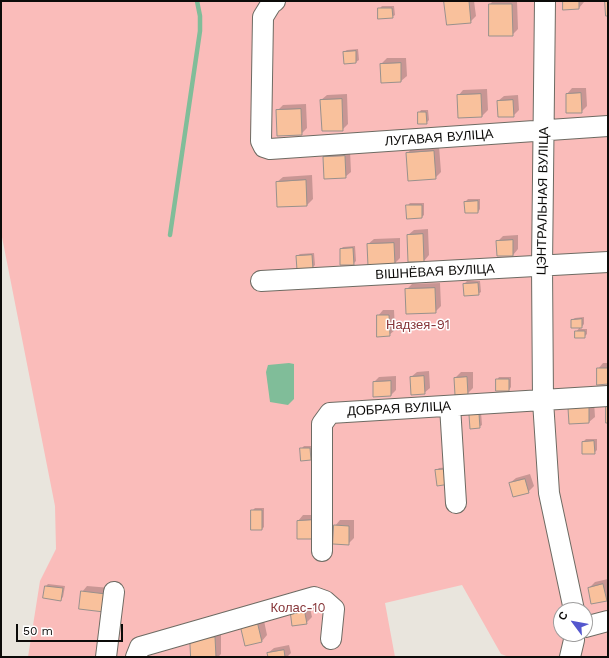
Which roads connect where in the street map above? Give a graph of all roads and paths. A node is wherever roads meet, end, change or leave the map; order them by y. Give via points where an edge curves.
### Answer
1 (275, 1) edge
2 (545, 1) edge
3 (608, 126) edge
4 (544, 130) junction
5 (608, 262) edge
6 (542, 266) junction
7 (262, 282) dead end
8 (608, 396) edge
9 (543, 401) junction
10 (450, 406) junction
11 (456, 502) dead end
12 (322, 551) dead end
13 (114, 592) dead end
14 (572, 602) edge
15 (608, 621) edge
16 (593, 625) edge
17 (332, 639) dead end
18 (574, 642) edge
19 (106, 657) edge
20 (136, 657) edge
21 (570, 657) edge

1 - 4 street, ЛУГАВАЯ ВУЛІЦА via 263,17 261,141 264,147 270,149
2 - 4 street, ЦЭНТРАЛЬНАЯ ВУЛІЦА
3 - 4 street, ЛУГАВАЯ ВУЛІЦА
4 - 6 street, ЦЭНТРАЛЬНАЯ ВУЛІЦА
5 - 6 street, ВІШНЁВАЯ ВУЛІЦА
6 - 7 street, ВІШНЁВАЯ ВУЛІЦА
6 - 9 street, ЦЭНТРАЛЬНАЯ ВУЛІЦА
8 - 9 street, ДОБРАЯ ВУЛІЦА
9 - 10 street, ДОБРАЯ ВУЛІЦА
9 - 14 street, ЦЭНТРАЛЬНАЯ ВУЛІЦА via 548,493
10 - 11 street
10 - 12 street, ДОБРАЯ ВУЛІЦА via 330,413 322,424
13 - 19 street
15 - 16 street
17 - 20 street via 334,609 325,601 314,597 140,647
18 - 21 street

